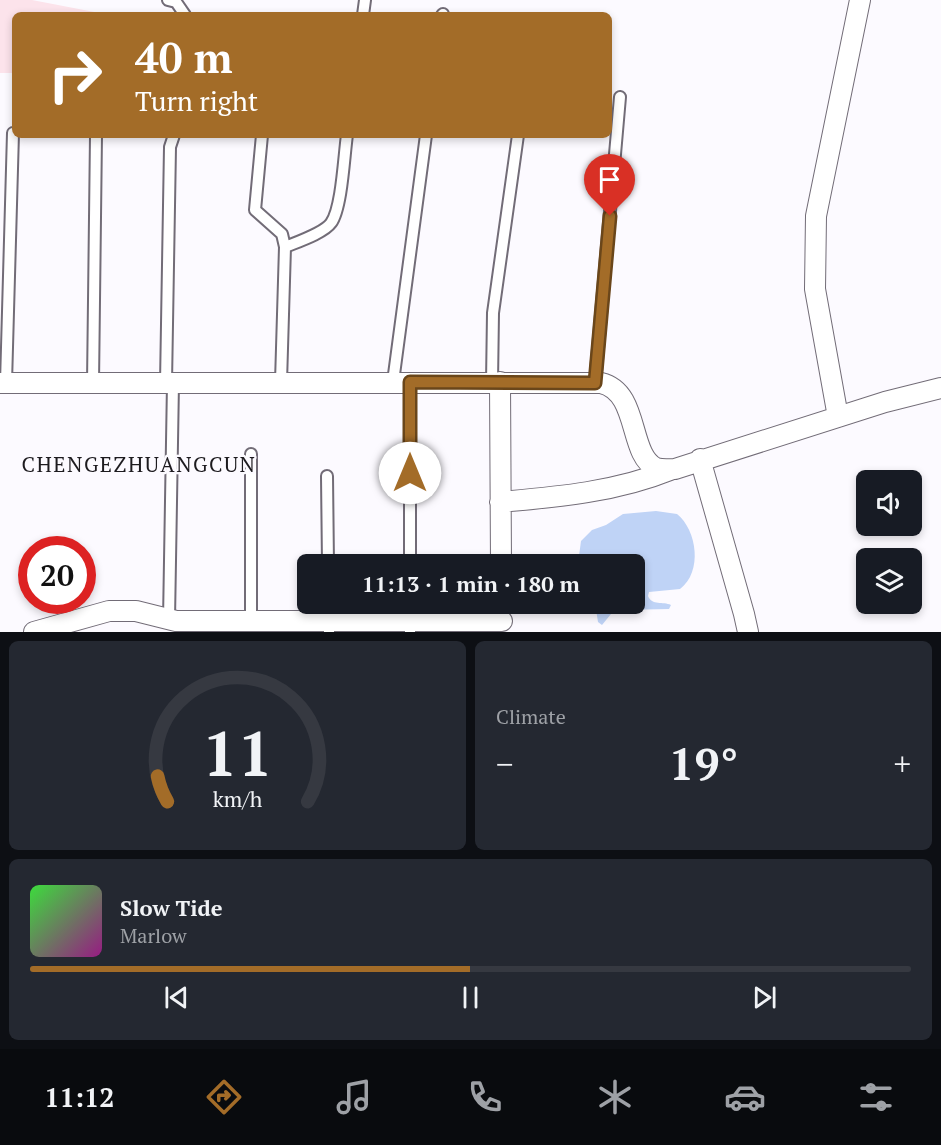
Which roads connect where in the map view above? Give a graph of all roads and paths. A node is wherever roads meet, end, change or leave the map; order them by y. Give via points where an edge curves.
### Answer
1 (168, 0) edge
2 (860, 0) edge
3 (183, 12) edge
4 (620, 97) dead end
5 (13, 138) edge
6 (96, 138) edge
7 (173, 138) edge
8 (262, 138) edge
9 (347, 138) edge
10 (426, 138) edge
11 (518, 138) edge
12 (285, 247) junction
13 (281, 382) junction
14 (401, 382) junction
15 (496, 382) junction
16 (3, 383) edge
17 (93, 383) junction
18 (169, 383) junction
19 (595, 383) junction
20 (941, 388) edge
21 (838, 417) junction
22 (251, 454) dead end
23 (700, 459) junction
24 (675, 469) junction
25 (327, 476) dead end
26 (500, 502) junction
27 (328, 554) edge
28 (410, 554) edge
29 (501, 554) edge
30 (329, 619) edge
31 (410, 619) edge
32 (502, 619) edge
33 (169, 620) junction
34 (251, 621) junction
35 (34, 632) edge
36 (748, 632) edge

1 - 3 lane via 176,2
2 - 21 street via 816,216 815,289
4 - 19 lane
5 - 16 lane
6 - 17 lane
7 - 18 lane
8 - 12 lane via 255,210 282,234
9 - 12 lane via 337,208 331,223
10 - 14 lane
11 - 15 lane via 493,314
12 - 13 lane
13 - 14 street
13 - 18 street
14 - 15 street
14 - 28 lane
15 - 19 street
15 - 26 street
16 - 17 street
17 - 18 street
18 - 33 lane
19 - 24 street via 608,385 623,397 650,464
20 - 21 street
21 - 23 street
22 - 34 lane
23 - 24 street
23 - 36 street
24 - 26 street via 574,496
25 - 27 lane
26 - 29 street
30 - 31 street
30 - 34 street
31 - 32 street
33 - 34 street
33 - 35 street via 136,611 109,611

